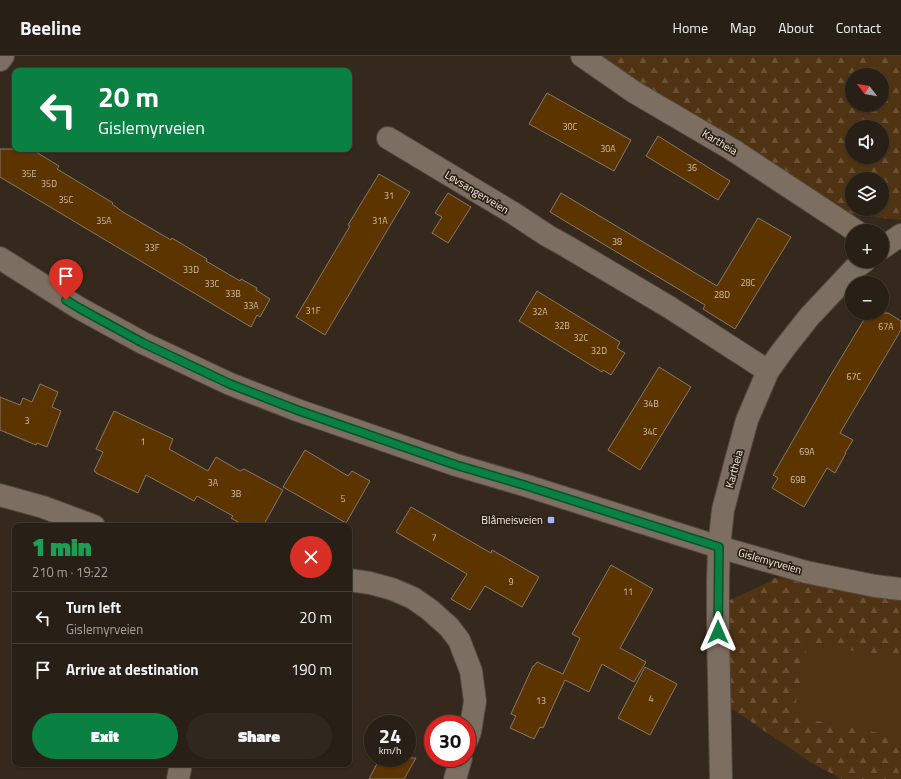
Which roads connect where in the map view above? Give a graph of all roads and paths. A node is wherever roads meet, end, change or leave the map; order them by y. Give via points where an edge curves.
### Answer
1 (3, 56) edge
2 (582, 56) edge
3 (0, 60) edge
4 (388, 138) dead end
5 (845, 224) edge
6 (901, 235) edge
7 (889, 243) edge
8 (0, 258) edge
9 (855, 268) edge
10 (768, 371) junction
11 (0, 495) edge
12 (86, 523) edge
13 (719, 547) junction
14 (352, 580) edge
15 (901, 589) edge
16 (473, 715) edge
17 (180, 767) edge
18 (458, 767) edge
19 (178, 779) edge
20 (455, 779) edge
21 (721, 779) edge

1 - 3 street
2 - 5 street, Kartheia via 634,92 733,150
4 - 10 street, Løvsangerveien via 669,307
6 - 7 street
8 - 13 street, Gislemyrveien via 79,308 143,343 230,384 456,465
9 - 10 street, Kartheia via 809,318
10 - 13 street, Kartheia via 747,420 723,510
11 - 12 street
13 - 15 street, Gislemyrveien via 806,572
13 - 21 street
14 - 16 street via 392,589 413,598 448,627 459,640 471,671 475,701
17 - 19 street
18 - 20 street

